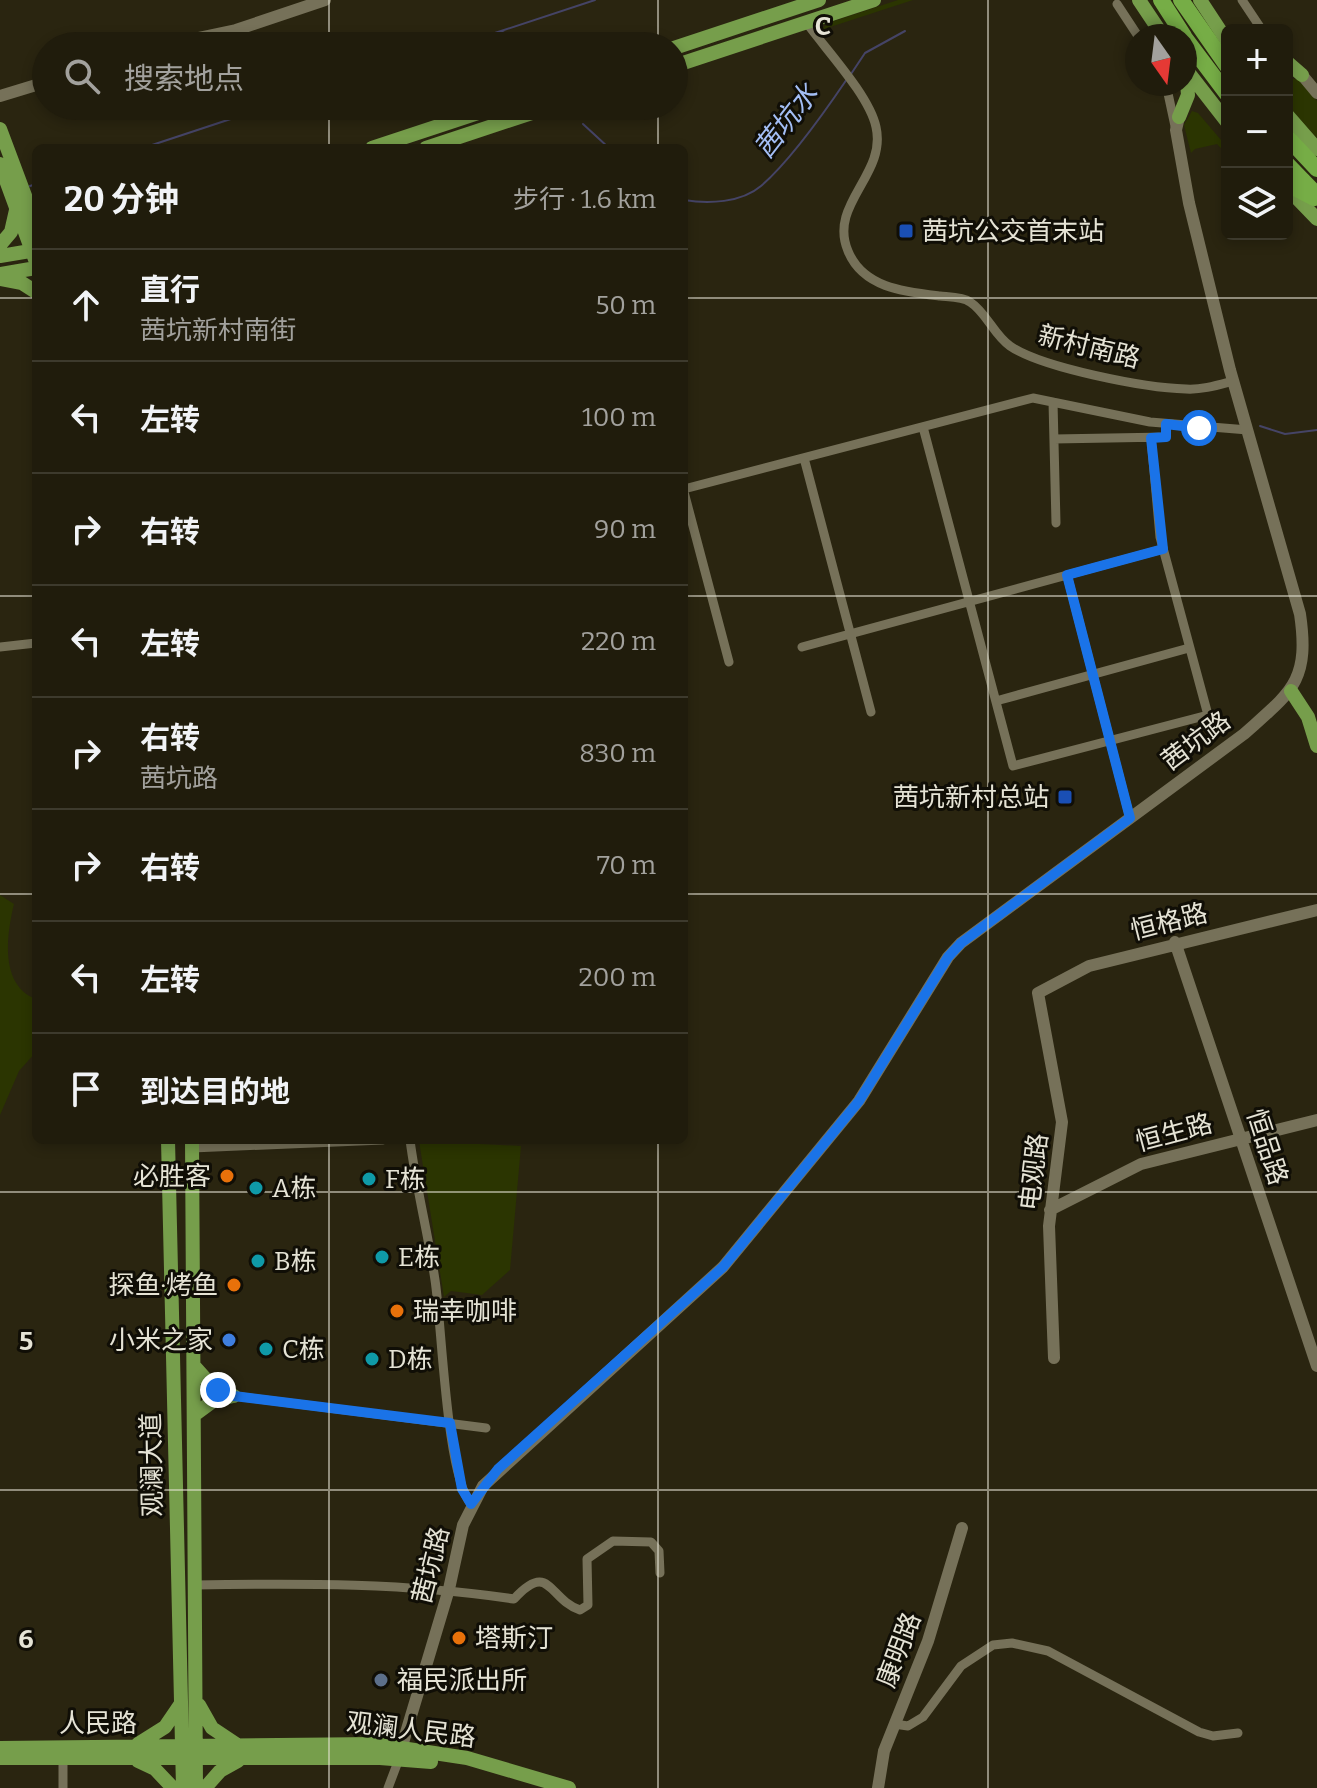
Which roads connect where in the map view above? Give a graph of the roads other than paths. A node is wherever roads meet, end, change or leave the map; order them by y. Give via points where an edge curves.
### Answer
1 (325, 0) edge
2 (819, 0) edge
3 (874, 0) edge
4 (1161, 0) edge
5 (1181, 0) edge
6 (1200, 0) edge
7 (1242, 0) edge
8 (1140, 1) edge
9 (1117, 4) dead end
10 (806, 22) junction
11 (1130, 24) edge
12 (1155, 24) edge
13 (1176, 24) edge
14 (1258, 24) edge
15 (1221, 30) edge
16 (226, 32) edge
17 (688, 43) edge
18 (1197, 54) edge
19 (1221, 57) edge
20 (688, 61) edge
21 (1294, 75) edge
22 (1197, 83) edge
23 (32, 86) edge
24 (1221, 86) edge
25 (1317, 93) edge
26 (0, 96) edge
27 (1169, 96) edge
28 (1188, 96) edge
29 (1216, 108) junction
30 (1221, 114) edge
31 (457, 120) edge
32 (511, 120) edge
33 (1293, 122) edge
34 (1177, 123) junction
35 (0, 129) edge
36 (1293, 143) edge
37 (384, 144) edge
38 (438, 144) edge
39 (1317, 149) edge
40 (0, 164) edge
41 (1291, 168) edge
42 (1317, 169) edge
43 (1293, 188) edge
44 (1293, 193) edge
45 (1317, 197) edge
46 (27, 210) edge
47 (1317, 219) edge
48 (32, 238) edge
49 (0, 245) edge
50 (32, 254) edge
51 (0, 256) edge
52 (32, 269) edge
53 (0, 277) edge
54 (32, 289) edge
55 (1233, 381) junction
56 (1053, 402) junction
57 (1166, 424) junction
58 (923, 427) junction
59 (1248, 430) junction
60 (1151, 438) junction
61 (1054, 439) junction
62 (804, 458) junction
63 (688, 490) edge
64 (688, 506) edge
65 (1056, 523) dead end
66 (1163, 549) junction
67 (1067, 575) junction
68 (970, 601) junction
69 (850, 634) junction
70 (32, 643) edge
71 (0, 647) edge
72 (802, 647) dead end
73 (1189, 648) junction
74 (729, 662) dead end
75 (1092, 675) junction
76 (1291, 691) junction
77 (996, 701) junction
78 (871, 712) dead end
79 (1317, 716) edge
80 (1110, 741) junction
81 (1317, 746) edge
82 (1130, 818) junction
83 (1317, 910) edge
84 (1175, 942) junction
85 (1038, 993) joint
86 (1317, 1120) edge
87 (1241, 1138) junction
88 (168, 1144) edge
89 (192, 1144) edge
90 (411, 1144) edge
91 (1050, 1210) junction
92 (1054, 1358) dead end
93 (194, 1366) junction
94 (1317, 1366) edge
95 (234, 1396) junction
96 (194, 1415) junction
97 (450, 1423) junction
98 (486, 1428) dead end
99 (471, 1504) junction
100 (962, 1528) dead end
101 (660, 1573) dead end
102 (195, 1585) junction
103 (449, 1589) junction
104 (189, 1696) junction
105 (894, 1724) junction
106 (1238, 1733) dead end
107 (0, 1748) edge
108 (128, 1752) junction
109 (189, 1752) junction
110 (243, 1752) junction
111 (400, 1754) junction
112 (0, 1758) edge
113 (63, 1758) junction
114 (63, 1788) edge
115 (173, 1788) edge
116 (183, 1788) edge
117 (196, 1788) edge
118 (205, 1788) edge
119 (388, 1788) edge
120 (542, 1788) edge
121 (569, 1788) edge
122 (878, 1788) edge

1 - 16 street
2 - 17 main road
3 - 10 main road
4 - 13 highway
5 - 19 highway
6 - 15 main road
7 - 14 street
8 - 12 main road
9 - 11 street
10 - 20 main road
10 - 55 street, 新村南路 via 875,123 877,155 845,213 842,230 849,255 867,276 899,290 969,301 1000,338 1050,364 1172,388 1200,389
18 - 24 highway
21 - 25 street
22 - 29 main road
23 - 26 street
27 - 34 street
28 - 34 main road
29 - 30 main road
29 - 34 main road via 1197,105
31 - 37 main road
32 - 38 main road
33 - 39 main road
34 - 55 street via 1189,203
35 - 46 main road
36 - 42 highway
40 - 46 main road
41 - 45 highway
43 - 45 highway
44 - 47 main road
46 - 48 main road
46 - 49 main road
50 - 51 main road
52 - 53 main road
53 - 54 main road
55 - 59 street
56 - 57 street
56 - 58 street via 1033,398
56 - 61 street
57 - 59 street
57 - 60 street via 1166,437
58 - 62 street
58 - 68 street
59 - 76 street via 1300,614 1302,654
60 - 61 street
60 - 66 street
61 - 65 street
62 - 63 street
62 - 69 street
64 - 74 street
66 - 67 street
66 - 73 street
67 - 68 street
67 - 75 street
68 - 69 street
68 - 77 street
69 - 72 street
69 - 78 street
70 - 71 street
73 - 75 street
73 - 80 street via 1208,715
75 - 77 street
75 - 80 street
76 - 79 main road
76 - 81 main road via 1308,717
76 - 82 street, 茜坑路 via 1244,734
77 - 80 street via 1013,766
80 - 82 street
82 - 99 street, 茜坑路 via 961,943 859,1101 723,1267 498,1469
83 - 84 street, 恒格路
84 - 85 street, 恒格路 via 1076,970
84 - 87 street, 恒品路
85 - 91 street, 电观路 via 1061,1114
86 - 87 street, 恒生路
87 - 91 street, 恒生路 via 1141,1164
87 - 94 street, 恒品路
88 - 104 main road, 观澜大道
89 - 93 main road, 观澜大道
90 - 97 street via 435,1281
91 - 92 street, 电观路
93 - 95 main road via 211,1385
93 - 96 main road, 观澜大道
95 - 96 main road via 213,1401
95 - 97 street
96 - 102 main road, 观澜大道
97 - 98 street
97 - 99 street via 462,1489
99 - 103 street, 茜坑路
100 - 105 street, 康明路 via 928,1641
101 - 103 street via 656,1545 622,1539 587,1559 588,1605 580,1610 538,1581 528,1583 514,1599
102 - 103 street
102 - 104 main road, 观澜大道
103 - 111 street, 茜坑路
104 - 108 main road via 165,1727
104 - 109 main road, 观澜大道
104 - 110 main road via 212,1728
105 - 106 street via 908,1726 923,1717 961,1666 981,1651 1012,1643 1048,1651 1199,1732
105 - 122 street, 康明路
107 - 108 main road, 人民路
108 - 109 main road, 人民路
108 - 113 main road, 人民路
108 - 115 main road
109 - 110 main road, 观澜人民路
109 - 116 main road, 观澜大道
109 - 117 main road, 观澜大道
110 - 111 main road, 观澜人民路 via 375,1744
110 - 118 main road
111 - 119 street
111 - 120 main road, 观澜人民路
111 - 121 main road, 观澜人民路 via 496,1765
112 - 113 main road, 人民路
113 - 114 street

